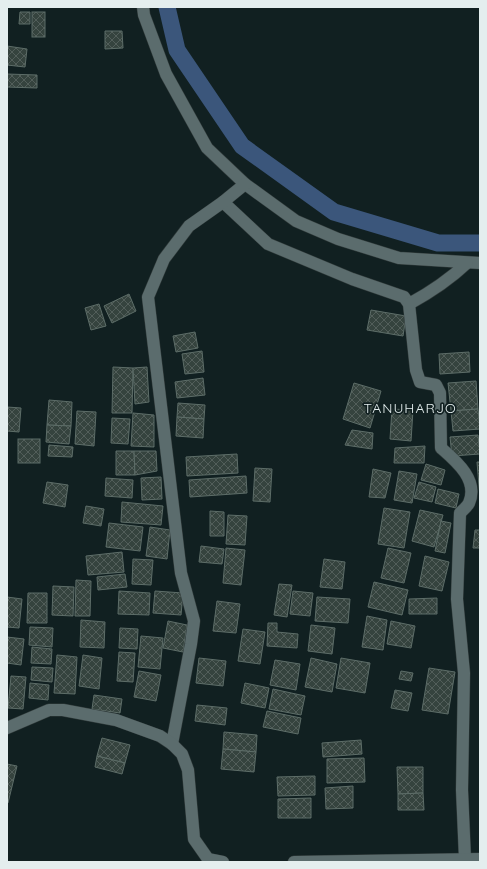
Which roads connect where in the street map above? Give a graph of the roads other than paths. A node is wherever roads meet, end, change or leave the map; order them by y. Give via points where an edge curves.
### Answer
1 (143, 7) edge
2 (244, 184) junction
3 (223, 202) junction
4 (467, 263) junction
5 (480, 263) edge
6 (410, 304) junction
7 (7, 728) edge
8 (172, 744) junction
9 (465, 859) junction
10 (480, 859) edge
11 (204, 861) edge
12 (223, 862) edge
13 (294, 862) edge

1 - 2 street via 166,74 207,148
2 - 3 street
2 - 4 street via 296,221 338,239 400,258
3 - 6 street via 268,244 352,279 404,297
3 - 8 street via 189,226 164,259 148,297 181,573 194,620
4 - 5 street
4 - 6 street via 433,291
6 - 9 street via 416,370 420,382 436,385 440,393 441,448 456,461 471,484 468,504 460,513 457,599 464,673 462,790
7 - 8 street via 49,710 63,710 116,720 160,736
8 - 11 street via 182,754 188,770 194,839
9 - 10 street
9 - 13 street
11 - 12 street

